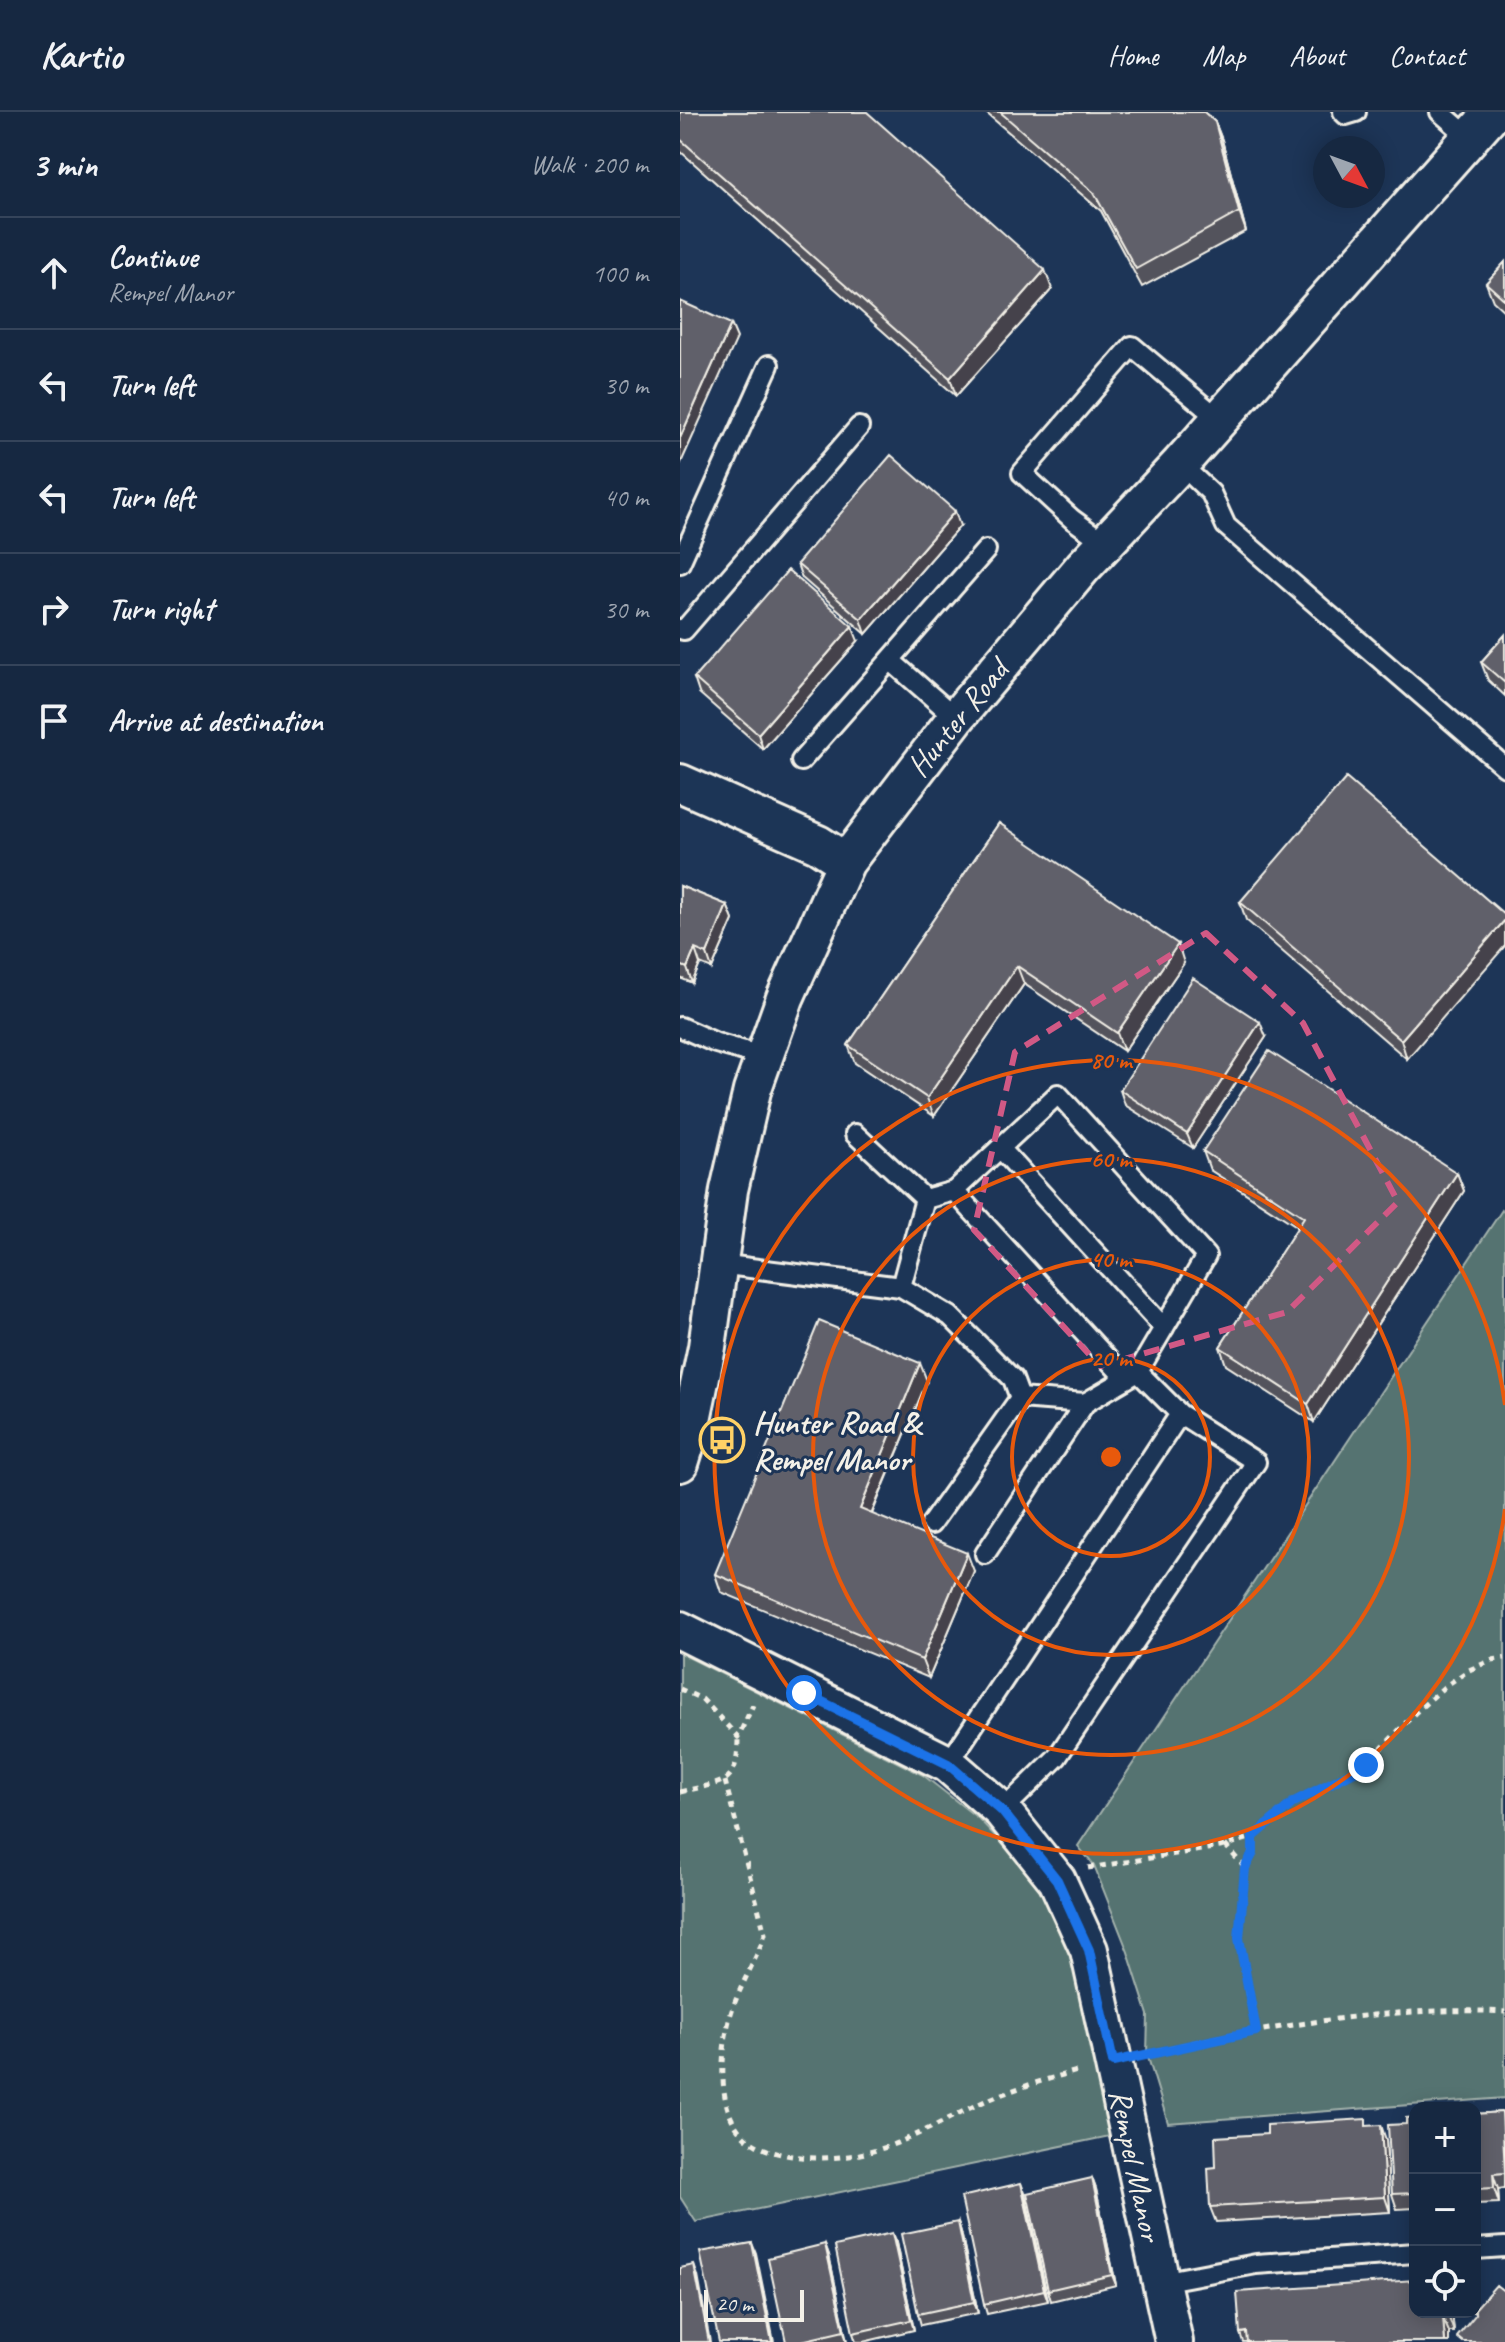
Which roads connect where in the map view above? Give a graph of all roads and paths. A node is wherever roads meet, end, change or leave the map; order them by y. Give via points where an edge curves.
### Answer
1 (1343, 112) edge
2 (1356, 112) edge
3 (1440, 112) edge
4 (1481, 125) edge
5 (769, 365) dead end
6 (1220, 420) junction
7 (859, 427) dead end
8 (1180, 464) junction
9 (1105, 543) junction
10 (986, 550) dead end
11 (680, 563) edge
12 (680, 629) edge
13 (890, 660) junction
14 (956, 718) junction
15 (801, 761) dead end
16 (1505, 767) edge
17 (680, 783) edge
18 (846, 862) junction
19 (680, 1027) edge
20 (765, 1057) junction
21 (855, 1134) dead end
22 (1000, 1148) junction
23 (954, 1191) junction
24 (925, 1199) junction
25 (719, 1264) junction
26 (901, 1287) junction
27 (1164, 1328) junction
28 (692, 1364) edge
29 (1132, 1375) junction
30 (1020, 1398) junction
31 (1085, 1403) junction
32 (1180, 1414) junction
33 (680, 1463) edge
34 (931, 1524) dead end
35 (985, 1554) dead end
36 (680, 1630) edge
37 (1505, 1658) edge
38 (680, 1689) edge
39 (756, 1699) dead end
40 (738, 1737) junction
41 (948, 1764) junction
42 (725, 1781) junction
43 (680, 1792) edge
44 (1002, 1811) junction
45 (1253, 1837) junction
46 (1225, 1845) junction
47 (1245, 1868) junction
48 (1082, 1870) dead end
49 (1505, 2012) edge
50 (1256, 2031) junction
51 (1113, 2062) junction
52 (1505, 2247) edge
53 (1481, 2249) edge
54 (1409, 2253) edge
55 (1161, 2282) junction
56 (1173, 2342) edge

1 - 2 lane
3 - 4 lane
4 - 6 street, Hunter Road
5 - 11 lane
6 - 8 street, Hunter Road
6 - 9 lane via 1132,346 1022,473
7 - 12 lane
8 - 9 street, Hunter Road
8 - 16 lane via 1211,493 1226,526
9 - 14 street, Hunter Road
10 - 13 lane
13 - 14 lane
13 - 15 lane
14 - 18 street, Hunter Road
17 - 18 street via 818,844
18 - 20 street, Hunter Road via 785,998
19 - 20 lane
20 - 25 street, Hunter Road via 729,1190
21 - 24 lane
22 - 23 lane
22 - 27 lane
22 - 27 lane via 1058,1094 1206,1256
23 - 24 lane
23 - 29 lane
24 - 26 lane
25 - 26 lane
25 - 28 street, Hunter Road
26 - 30 lane via 950,1316 1013,1379
27 - 29 lane
28 - 33 street, Hunter Road via 689,1434
29 - 31 lane
29 - 32 lane
30 - 31 lane
30 - 34 lane
31 - 35 lane
32 - 41 lane
32 - 44 lane via 1256,1462 1057,1757
36 - 41 street, Rempel Manor
37 - 45 path via 1469,1670 1444,1687 1366,1765 1294,1802
38 - 40 path via 702,1699
39 - 40 path
40 - 42 path via 734,1773
41 - 44 street, Rempel Manor
42 - 43 path
42 - 51 path via 765,1934 739,1988 727,2029 722,2078 730,2115 743,2136 811,2159 869,2153 1027,2084
44 - 51 street, Rempel Manor via 1057,1880 1089,1950
45 - 46 path
45 - 47 path
46 - 47 path
46 - 48 path
47 - 50 path via 1239,1938
49 - 50 path via 1411,2013
50 - 51 path
51 - 55 street, Rempel Manor
52 - 53 lane
54 - 55 lane via 1256,2264
55 - 56 street, Rempel Manor

